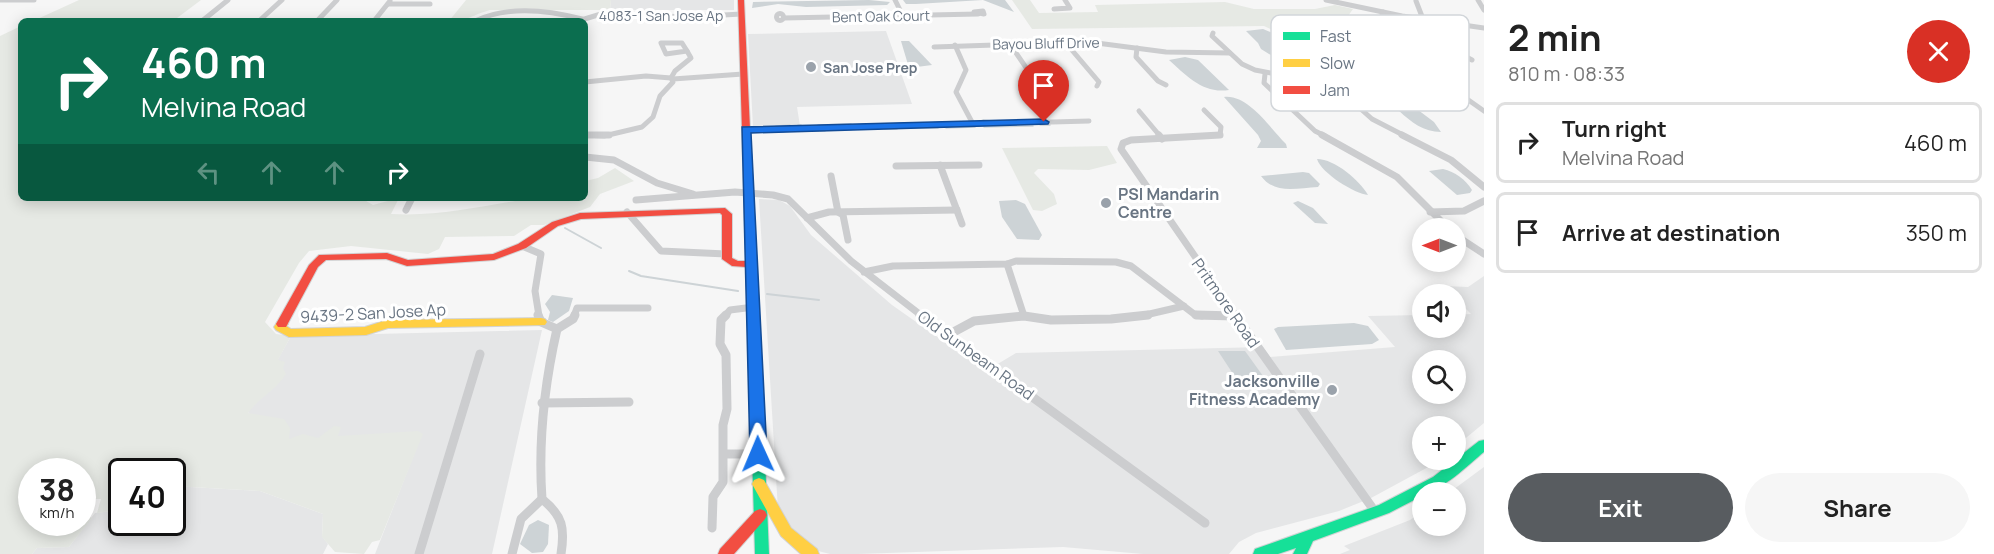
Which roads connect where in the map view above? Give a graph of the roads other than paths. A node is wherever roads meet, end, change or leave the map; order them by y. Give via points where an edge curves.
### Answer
1 (0, 0) edge
2 (34, 0) edge
3 (228, 0) edge
4 (282, 0) edge
5 (337, 0) edge
6 (741, 0) edge
7 (895, 0) edge
8 (1065, 0) edge
9 (1326, 0) edge
10 (1478, 0) edge
11 (1416, 1) edge
12 (390, 2) edge
13 (430, 4) dead end
14 (1483, 7) edge
15 (1054, 9) dead end
16 (1383, 12) junction
17 (741, 14) junction
18 (978, 14) dead end
19 (1382, 15) edge
20 (1400, 15) edge
21 (1421, 15) edge
22 (903, 16) junction
23 (206, 18) edge
24 (262, 18) edge
25 (320, 18) edge
26 (377, 18) edge
27 (482, 18) edge
28 (573, 18) edge
29 (587, 18) edge
30 (784, 18) dead end
31 (1469, 26) edge
32 (1484, 28) edge
33 (1213, 33) dead end
34 (1065, 42) junction
35 (1010, 44) junction
36 (955, 45) junction
37 (934, 47) dead end
38 (1137, 48) junction
39 (687, 51) junction
40 (1230, 53) junction
41 (1469, 58) edge
42 (1472, 60) dead end
43 (740, 74) junction
44 (1265, 74) junction
45 (1271, 75) edge
46 (672, 79) junction
47 (588, 82) edge
48 (1167, 85) dead end
49 (1097, 86) dead end
50 (1028, 90) dead end
51 (1271, 90) edge
52 (1469, 100) edge
53 (1204, 110) dead end
54 (1139, 111) dead end
55 (1293, 111) edge
56 (1363, 111) edge
57 (1484, 111) edge
58 (1089, 121) dead end
59 (970, 124) junction
60 (746, 129) junction
61 (588, 135) edge
62 (1162, 139) junction
63 (588, 157) edge
64 (940, 165) junction
65 (979, 165) dead end
66 (896, 166) dead end
67 (831, 176) dead end
68 (1484, 187) edge
69 (749, 194) junction
70 (698, 195) junction
71 (636, 200) dead end
72 (410, 201) edge
73 (1484, 201) edge
74 (406, 210) dead end
75 (957, 210) junction
76 (627, 212) junction
77 (838, 212) junction
78 (1430, 212) junction
79 (807, 218) junction
80 (1437, 218) edge
81 (962, 224) dead end
82 (848, 240) dead end
83 (1466, 242) edge
84 (522, 246) junction
85 (726, 254) junction
86 (1484, 254) edge
87 (752, 264) junction
88 (1007, 264) junction
89 (864, 272) junction
90 (1184, 306) junction
91 (754, 307) junction
92 (648, 308) dead end
93 (1024, 316) junction
94 (1235, 316) junction
95 (541, 322) junction
96 (557, 329) junction
97 (948, 335) junction
98 (480, 354) dead end
99 (628, 402) dead end
100 (542, 404) junction
101 (1484, 445) edge
102 (724, 454) junction
103 (758, 454) junction
104 (759, 484) junction
105 (542, 499) junction
106 (1376, 513) junction
107 (760, 515) junction
108 (1205, 523) dead end
109 (712, 528) dead end
110 (1308, 537) junction
111 (419, 554) edge
112 (512, 554) edge
113 (561, 554) edge
114 (725, 554) edge
115 (762, 554) edge
116 (812, 554) edge
117 (1260, 554) edge
118 (1300, 554) edge

1 - 2 street
3 - 23 street
4 - 24 street
5 - 25 street
6 - 17 street
7 - 22 street
8 - 15 street via 1070,6
9 - 16 street
10 - 14 street
11 - 21 street
12 - 13 street
12 - 26 street
16 - 19 street
16 - 20 street
17 - 29 street, 4083-1 San Jose Ap via 601,14
17 - 43 street
18 - 22 street, Bent Oak Court
22 - 30 street, Bent Oak Court
27 - 28 street, 4083-1 San Jose Ap via 526,12
31 - 32 street
33 - 40 street
34 - 35 street, Bayou Bluff Drive
34 - 38 street, Bayou Bluff Drive
34 - 49 street via 1099,82
35 - 36 street, Bayou Bluff Drive
35 - 50 street via 1028,69
36 - 37 street, Bayou Bluff Drive
36 - 59 street via 966,66 956,92
38 - 40 street, Bayou Bluff Drive via 1173,53
38 - 48 street via 1136,57 1158,81
39 - 39 street via 679,42 661,43 666,54
39 - 46 street via 691,58 675,71
40 - 44 street via 1247,67
41 - 42 street
43 - 46 street
43 - 60 street
44 - 45 street
44 - 51 street via 1264,83
46 - 47 street via 646,76
46 - 61 street via 670,88 660,96 653,117 642,127 604,136
52 - 57 street
53 - 62 street via 1221,127 1220,135
54 - 62 street
55 - 78 street via 1308,126 1386,169
56 - 68 street via 1451,160
58 - 59 street
59 - 60 street
60 - 69 street
62 - 94 street, Pritmore Road via 1131,140 1123,143 1121,149
63 - 70 street via 614,160 657,183
64 - 65 street
64 - 66 street
64 - 75 street
67 - 77 street
69 - 70 street, Old Sunbeam Road
69 - 79 street, Old Sunbeam Road via 783,197
69 - 87 street
70 - 71 street
72 - 74 street
73 - 78 street via 1464,210
75 - 77 street
75 - 81 street
76 - 84 street, 9439-2 San Jose Ap via 562,220
76 - 85 street via 661,251
76 - 85 street, 9439-2 San Jose Ap via 722,210 727,214
77 - 79 street
77 - 82 street via 843,215
78 - 80 street
79 - 89 street, Old Sunbeam Road
83 - 86 street
84 - 95 street via 541,254 535,291
84 - 95 street, 9439-2 San Jose Ap via 494,257 442,258 433,262 407,263 387,256 323,257 314,265 280,327 289,333 366,332 387,324
85 - 87 street via 731,263
87 - 91 street
88 - 89 street via 893,266
88 - 90 street via 1040,260 1116,262 1131,266
88 - 93 street
89 - 97 street, Old Sunbeam Road
90 - 93 street via 1111,319 1051,320
90 - 94 street via 1200,316
91 - 102 street via 730,310 721,320 720,344 726,355 727,377
91 - 103 street
92 - 96 street via 577,308 573,319
93 - 97 street via 969,322
94 - 106 street, Pritmore Road
95 - 96 street
96 - 100 street
97 - 108 street, Old Sunbeam Road
98 - 111 street
99 - 100 street
100 - 105 street
101 - 106 street via 1438,481
102 - 103 street
102 - 109 street via 723,482 713,497
103 - 104 street
104 - 107 street
104 - 116 street via 781,528 793,542
105 - 112 street via 521,519
105 - 113 street via 560,512 564,520
106 - 110 street
107 - 114 street
107 - 115 street
110 - 117 street
110 - 118 street

